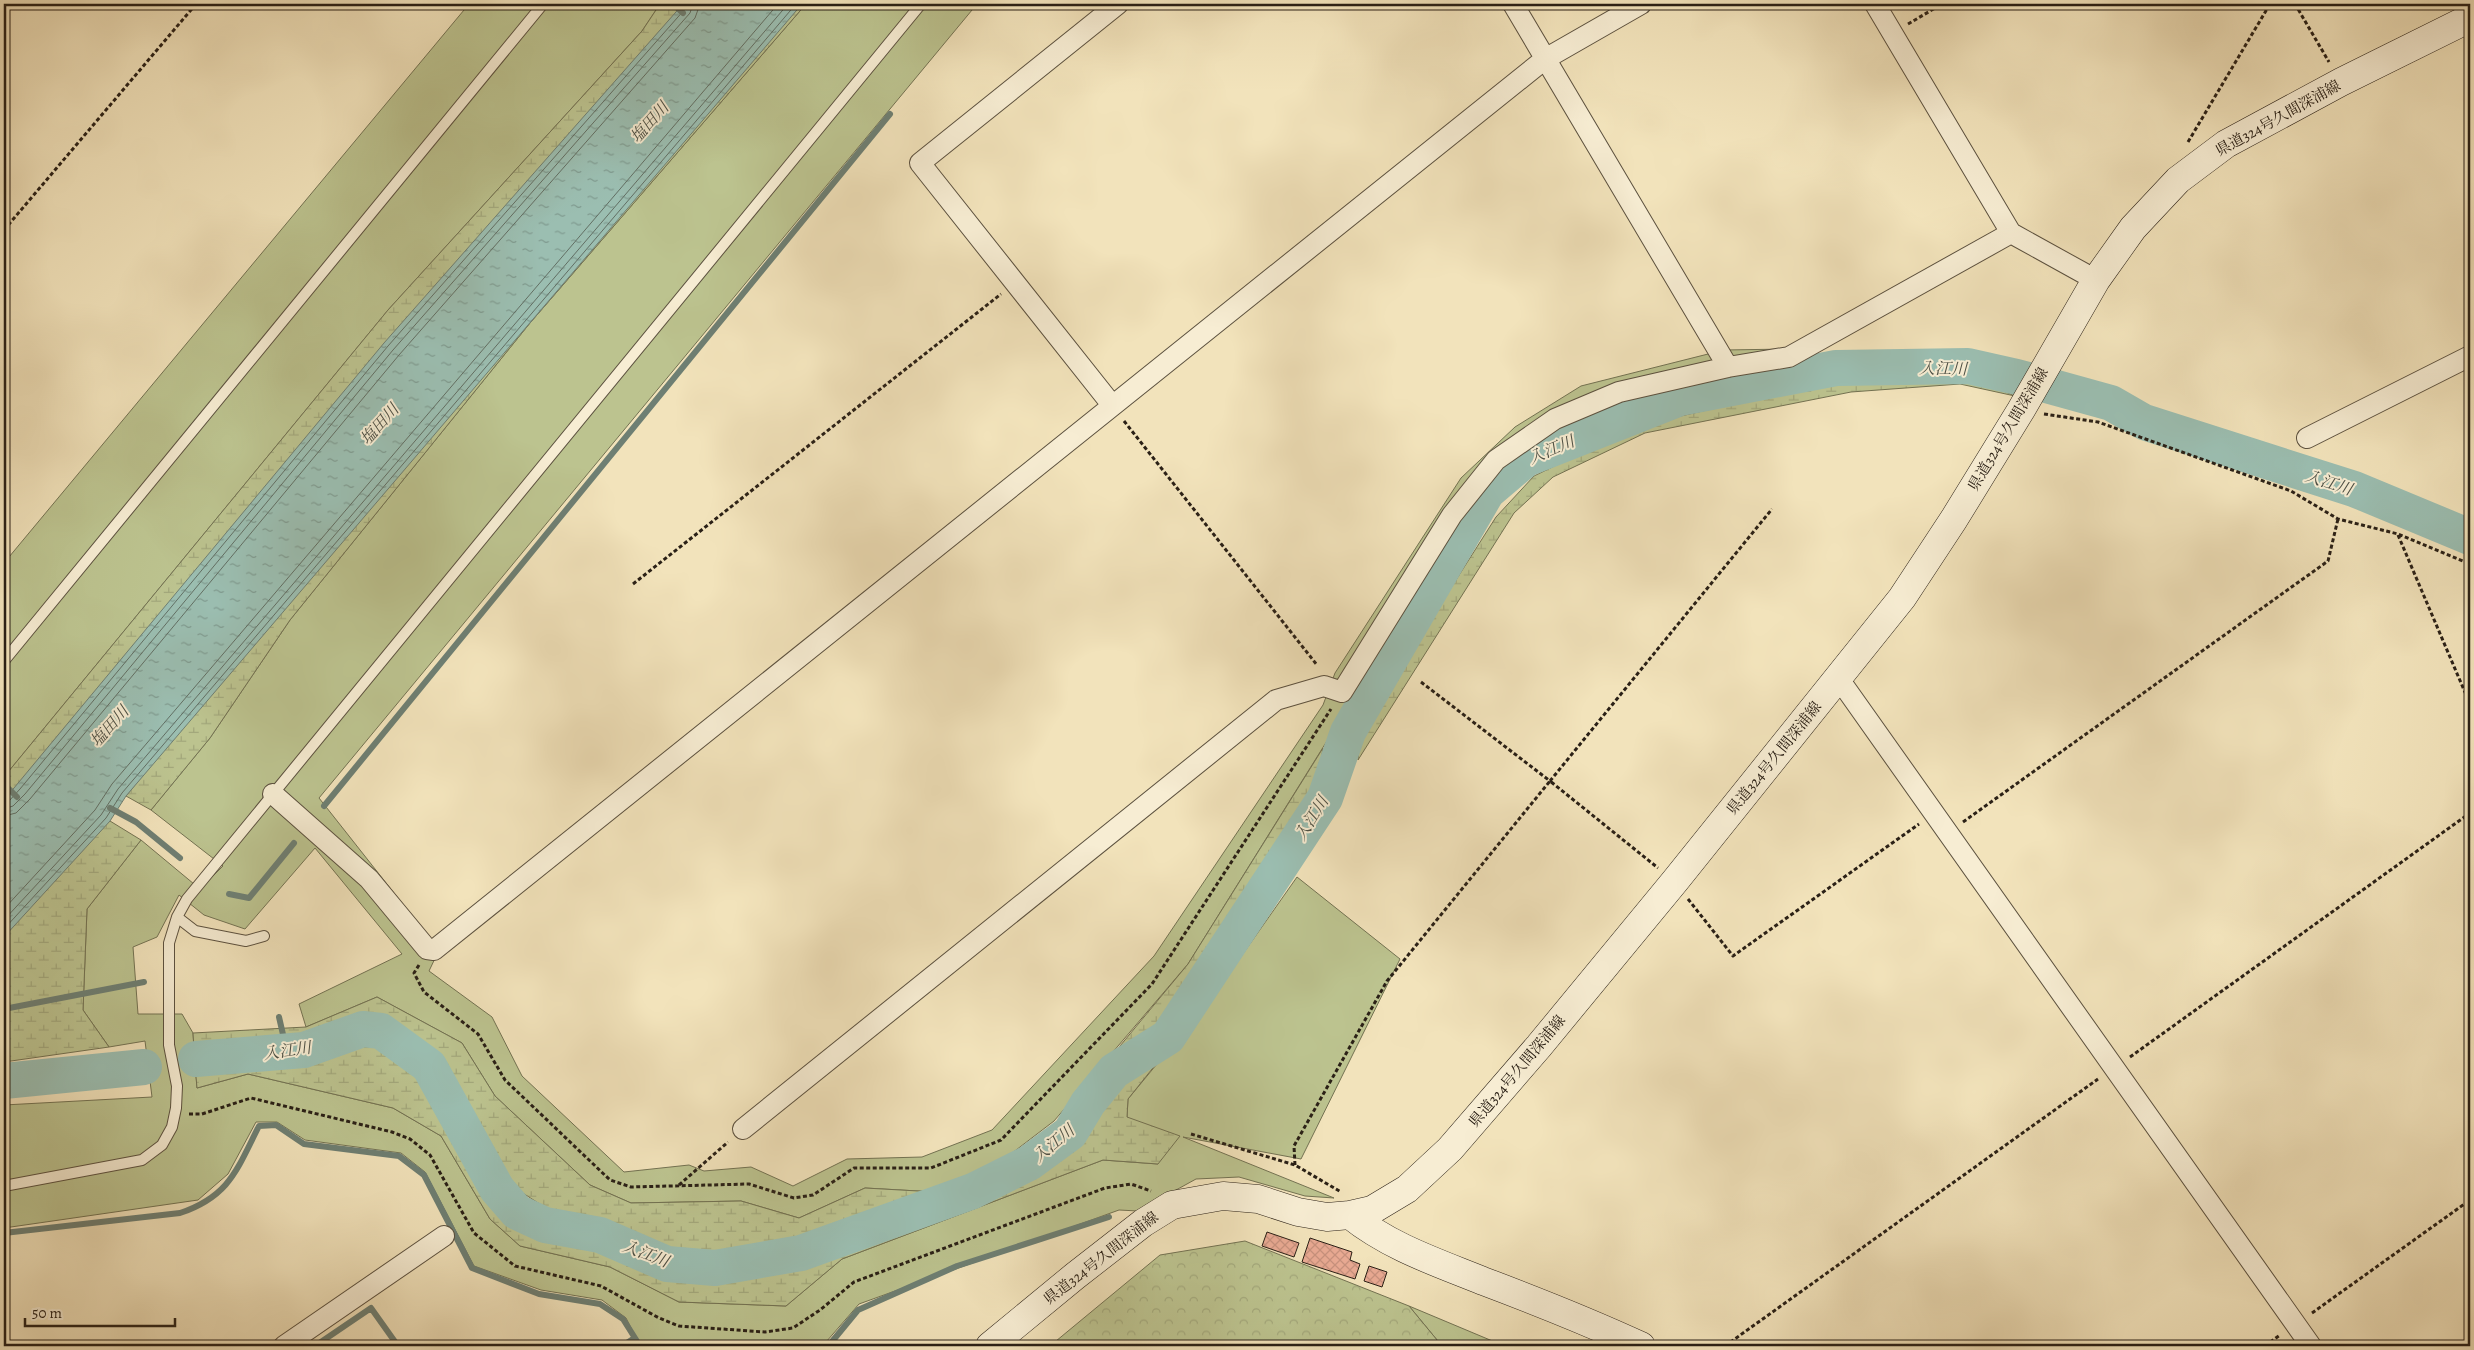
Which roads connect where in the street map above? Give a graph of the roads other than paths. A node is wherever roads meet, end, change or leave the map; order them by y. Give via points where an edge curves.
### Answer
1 (543, 4) edge
2 (921, 4) edge
3 (1118, 4) edge
4 (1513, 4) edge
5 (1640, 4) edge
6 (1875, 4) edge
7 (2470, 18) edge
8 (1545, 59) junction
9 (2011, 234) junction
10 (2096, 280) junction
11 (2470, 356) edge
12 (1728, 367) junction
13 (1112, 405) junction
14 (2307, 438) dead end
15 (4, 661) edge
16 (1839, 678) junction
17 (273, 794) junction
18 (177, 916) junction
19 (264, 936) dead end
20 (743, 1129) road end
21 (4, 1186) edge
22 (1361, 1213) junction
23 (444, 1236) dead end
24 (284, 1346) edge
25 (990, 1346) edge
26 (1641, 1346) edge
27 (2311, 1346) edge

1 - 15 lane
2 - 17 lane
3 - 13 street via 920,162
4 - 8 street
5 - 8 street
6 - 9 street
7 - 10 main road, 県道324号久間深浦線 via 2226,144 2178,180 2133,228
8 - 12 street
8 - 13 street
9 - 10 street
9 - 12 street via 1789,357
10 - 16 main road, 県道324号久間深浦線 via 1954,520 1902,598
11 - 14 street
12 - 20 street via 1619,392 1555,419 1496,460 1452,515 1342,692 1324,686 1276,700
13 - 17 street via 434,950 427,949 369,880
16 - 22 main road, 県道324号久間深浦線 via 1675,882 1450,1149 1407,1189
16 - 27 street
17 - 18 lane via 187,899
18 - 19 lane via 194,930 246,941
18 - 21 lane via 169,943 169,1045 177,1086 176,1108 172,1127 162,1145 142,1160
22 - 25 main road, 県道324号久間深浦線 via 1327,1217 1258,1199 1223,1196 1172,1205 1143,1223
22 - 26 main road via 1370,1231 1400,1248
23 - 24 street

